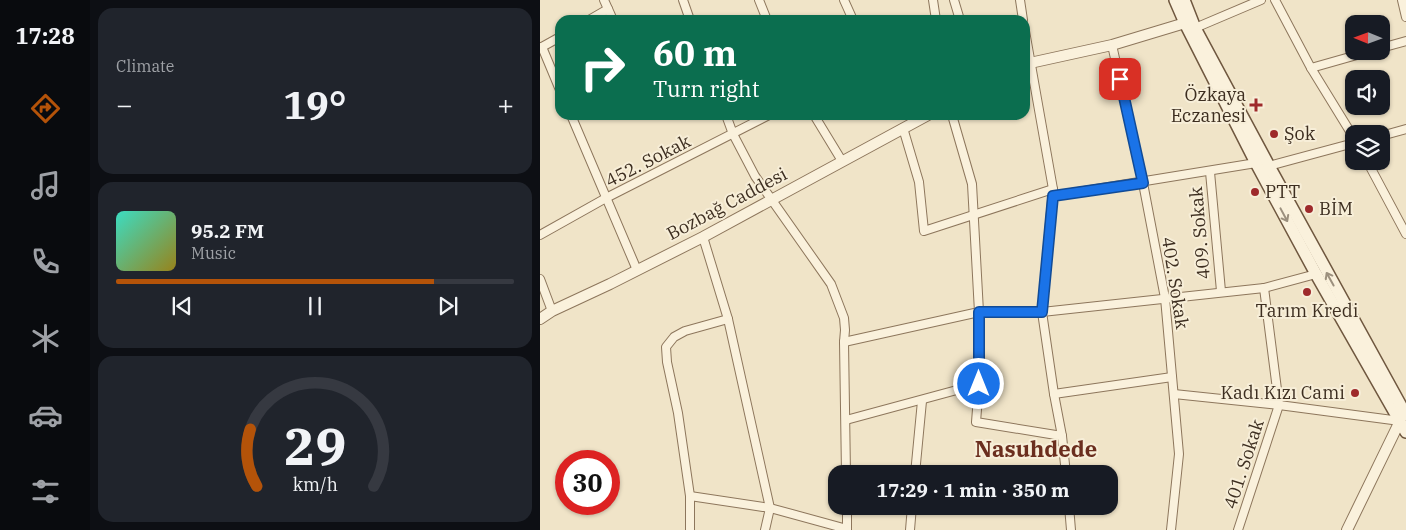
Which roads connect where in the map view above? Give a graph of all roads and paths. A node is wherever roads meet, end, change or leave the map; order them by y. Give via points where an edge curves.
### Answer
1 (604, 0) edge
2 (683, 0) edge
3 (759, 0) edge
4 (844, 0) edge
5 (933, 0) edge
6 (954, 0) edge
7 (1020, 0) edge
8 (1175, 0) edge
9 (1184, 0) edge
10 (1261, 0) edge
11 (1274, 0) edge
12 (1402, 0) edge
13 (608, 9) junction
14 (598, 15) edge
15 (611, 15) edge
16 (688, 15) edge
17 (765, 15) edge
18 (851, 15) edge
19 (935, 15) edge
20 (958, 15) edge
21 (1022, 15) edge
22 (1406, 17) edge
23 (1190, 25) junction
24 (555, 40) edge
25 (1406, 41) edge
26 (1112, 45) junction
27 (1390, 45) edge
28 (541, 48) edge
29 (1345, 58) edge
30 (1030, 64) edge
31 (1311, 68) junction
32 (1030, 74) edge
33 (555, 79) edge
34 (573, 120) edge
35 (728, 120) edge
36 (760, 120) edge
37 (817, 120) edge
38 (918, 120) edge
39 (953, 120) edge
40 (1346, 125) edge
41 (903, 128) junction
42 (1406, 129) edge
43 (1390, 133) edge
44 (733, 134) junction
45 (1345, 145) edge
46 (842, 161) junction
47 (1256, 163) junction
48 (1269, 166) junction
49 (1372, 170) edge
50 (1210, 172) junction
51 (1143, 183) junction
52 (1053, 193) junction
53 (606, 198) junction
54 (772, 200) junction
55 (974, 214) junction
56 (1406, 214) edge
57 (1396, 216) junction
58 (1406, 234) edge
59 (540, 235) edge
60 (703, 236) junction
61 (637, 270) junction
62 (1316, 274) junction
63 (540, 279) edge
64 (1264, 288) junction
65 (1221, 291) junction
66 (1165, 298) junction
67 (552, 310) junction
68 (979, 312) junction
69 (1042, 312) junction
70 (540, 319) edge
71 (728, 319) junction
72 (844, 342) junction
73 (1172, 377) junction
74 (979, 384) junction
75 (1054, 394) junction
76 (1174, 394) junction
77 (922, 400) junction
78 (1279, 405) junction
79 (1404, 415) edge
80 (846, 420) junction
81 (1406, 432) edge
82 (1062, 436) junction
83 (846, 465) edge
84 (916, 465) edge
85 (1065, 465) edge
86 (690, 496) junction
87 (770, 508) junction
88 (847, 515) edge
89 (911, 515) edge
90 (1070, 515) edge
91 (690, 530) edge
92 (765, 530) edge
93 (847, 530) edge
94 (910, 530) edge
95 (1071, 530) edge
96 (1171, 530) edge
97 (1238, 530) edge
98 (1347, 530) edge

1 - 13 street
2 - 16 street
3 - 17 street
4 - 18 street
5 - 19 street
6 - 20 street
7 - 21 street
8 - 23 main road
9 - 23 main road
10 - 23 street
11 - 31 street
12 - 22 street
13 - 14 street
13 - 15 street
23 - 26 street
23 - 47 main road
23 - 48 main road
24 - 28 street
25 - 27 street
26 - 30 street
26 - 51 street, 402. Sokak
28 - 33 street
29 - 31 street
31 - 40 street
32 - 52 street
34 - 53 street
35 - 44 street
36 - 44 street, 452. Sokak
37 - 46 street
38 - 41 street, Bozbağ Caddesi
39 - 55 street via 972,184
41 - 46 street, Bozbağ Caddesi
41 - 55 street via 919,182 924,231
42 - 43 street
44 - 53 street, 452. Sokak
44 - 54 street
45 - 48 street
46 - 54 street, Bozbağ Caddesi
47 - 50 street
47 -> 62 main road
79 -> 48 main road
49 - 57 street
50 - 51 street
50 - 65 street, 409. Sokak
51 - 52 street
51 - 66 street, 402. Sokak
52 - 55 street
52 - 69 street
53 - 59 street, 452. Sokak
53 - 61 street
54 - 60 street, Bozbağ Caddesi
54 - 72 street via 831,284 844,318
55 - 68 street
56 - 57 street
57 - 58 street
60 - 61 street, Bozbağ Caddesi
60 - 71 street
61 - 67 street, Bozbağ Caddesi
62 - 64 street
62 - 79 main road
63 - 67 street
64 - 65 street
64 - 78 street, 401. Sokak
65 - 66 street
66 - 69 street
66 - 73 street, 402. Sokak
67 - 70 street, Bozbağ Caddesi
68 - 69 street
68 - 72 street
68 - 74 street
69 - 75 street
71 - 86 street via 685,331 666,347
71 - 87 street
72 - 80 street
73 - 75 street
73 - 76 street, 402. Sokak
74 - 77 street
74 - 82 street via 976,422
75 - 82 street
76 - 78 street
76 - 96 street, 402. Sokak via 1179,454
77 - 80 street
77 - 84 street
78 - 79 street
78 - 97 street, 401. Sokak
79 - 81 main road
79 - 98 street
80 - 83 street
82 - 85 street
86 - 87 street
86 - 91 street
87 - 92 street
87 - 93 street
88 - 93 street
89 - 94 street
90 - 95 street

